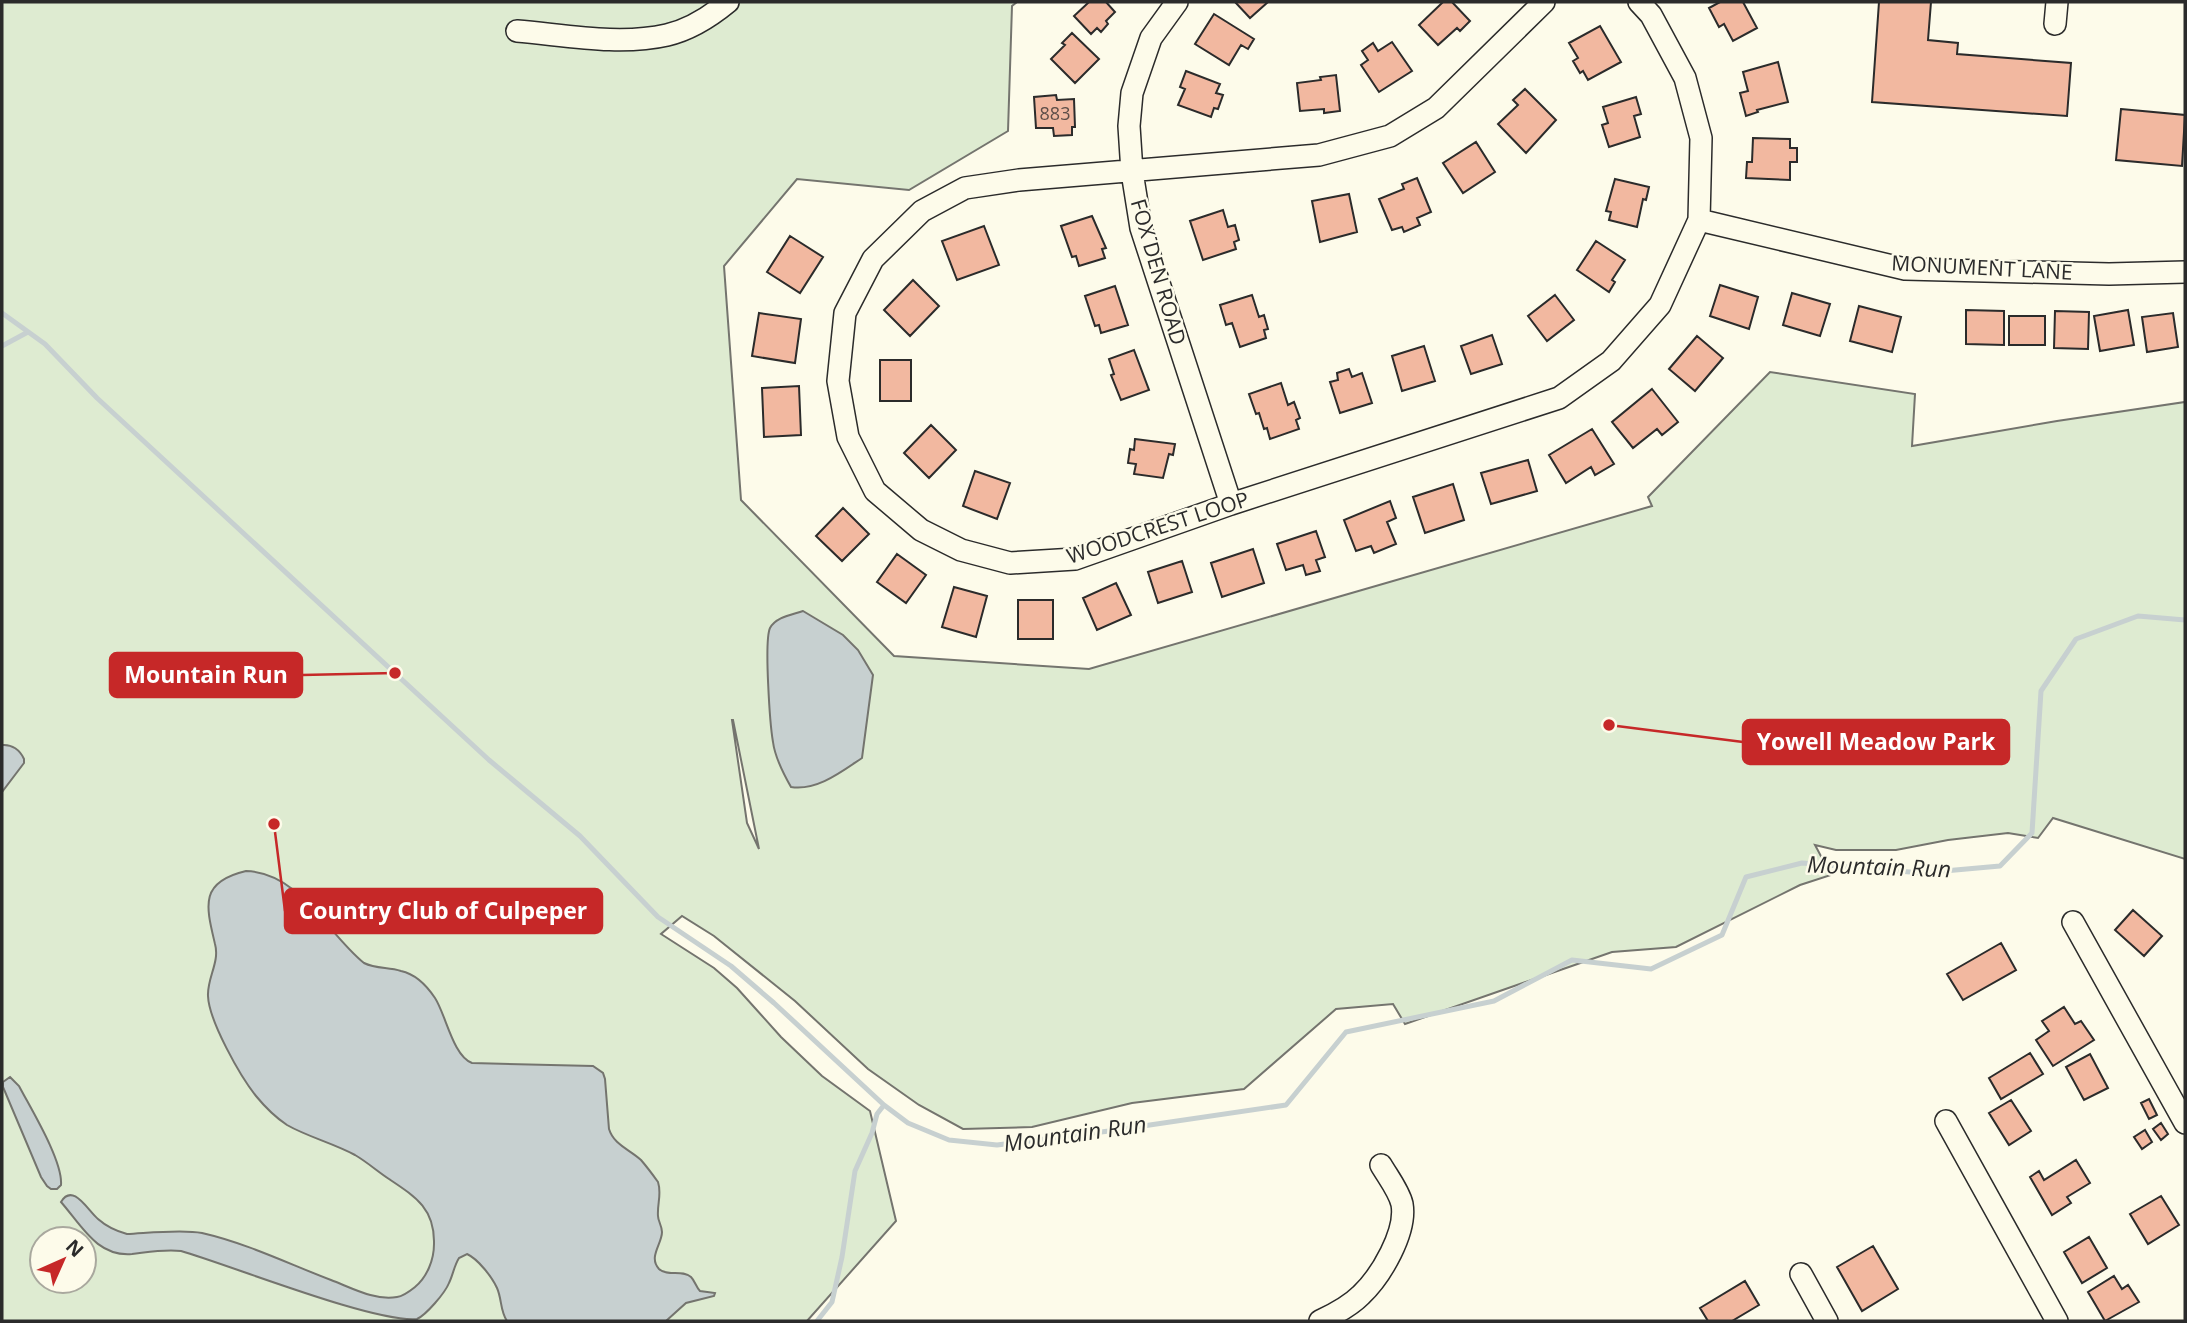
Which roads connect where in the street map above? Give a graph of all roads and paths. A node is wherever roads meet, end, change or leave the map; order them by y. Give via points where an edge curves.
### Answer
1 (728, 2) edge
2 (1177, 2) edge
3 (1544, 2) edge
4 (1639, 2) edge
5 (2057, 2) edge
6 (2055, 24) dead end
7 (517, 31) dead end
8 (1132, 172) junction
9 (1699, 220) junction
10 (2185, 272) edge
11 (1231, 504) junction
12 (2073, 922) dead end
13 (1946, 1121) dead end
14 (2185, 1124) edge
15 (1381, 1165) dead end
16 (1801, 1274) dead end
17 (1320, 1321) edge
18 (1827, 1321) edge
19 (2057, 1321) edge

1 - 7 street via 667,35 632,39
2 - 8 street, FOX DEN ROAD via 1151,38 1132,93
3 - 8 street, WOODCREST LOOP via 1436,108 1390,136 1319,155
4 - 9 street, WOODCREST LOOP via 1651,15 1685,78 1701,138
5 - 6 street
8 - 11 street, FOX DEN ROAD via 1141,228
8 - 11 street, WOODCREST LOOP via 965,188 922,211 873,259 845,313 838,381 848,437 875,491 921,530 961,550 1010,563 1075,559
9 - 10 street, MONUMENT LANE via 1905,269
9 - 11 street, WOODCREST LOOP via 1660,305 1611,361 1559,398
12 - 14 street
13 - 19 street
15 - 17 street via 1402,1203 1402,1222 1392,1250 1360,1297
16 - 18 street

